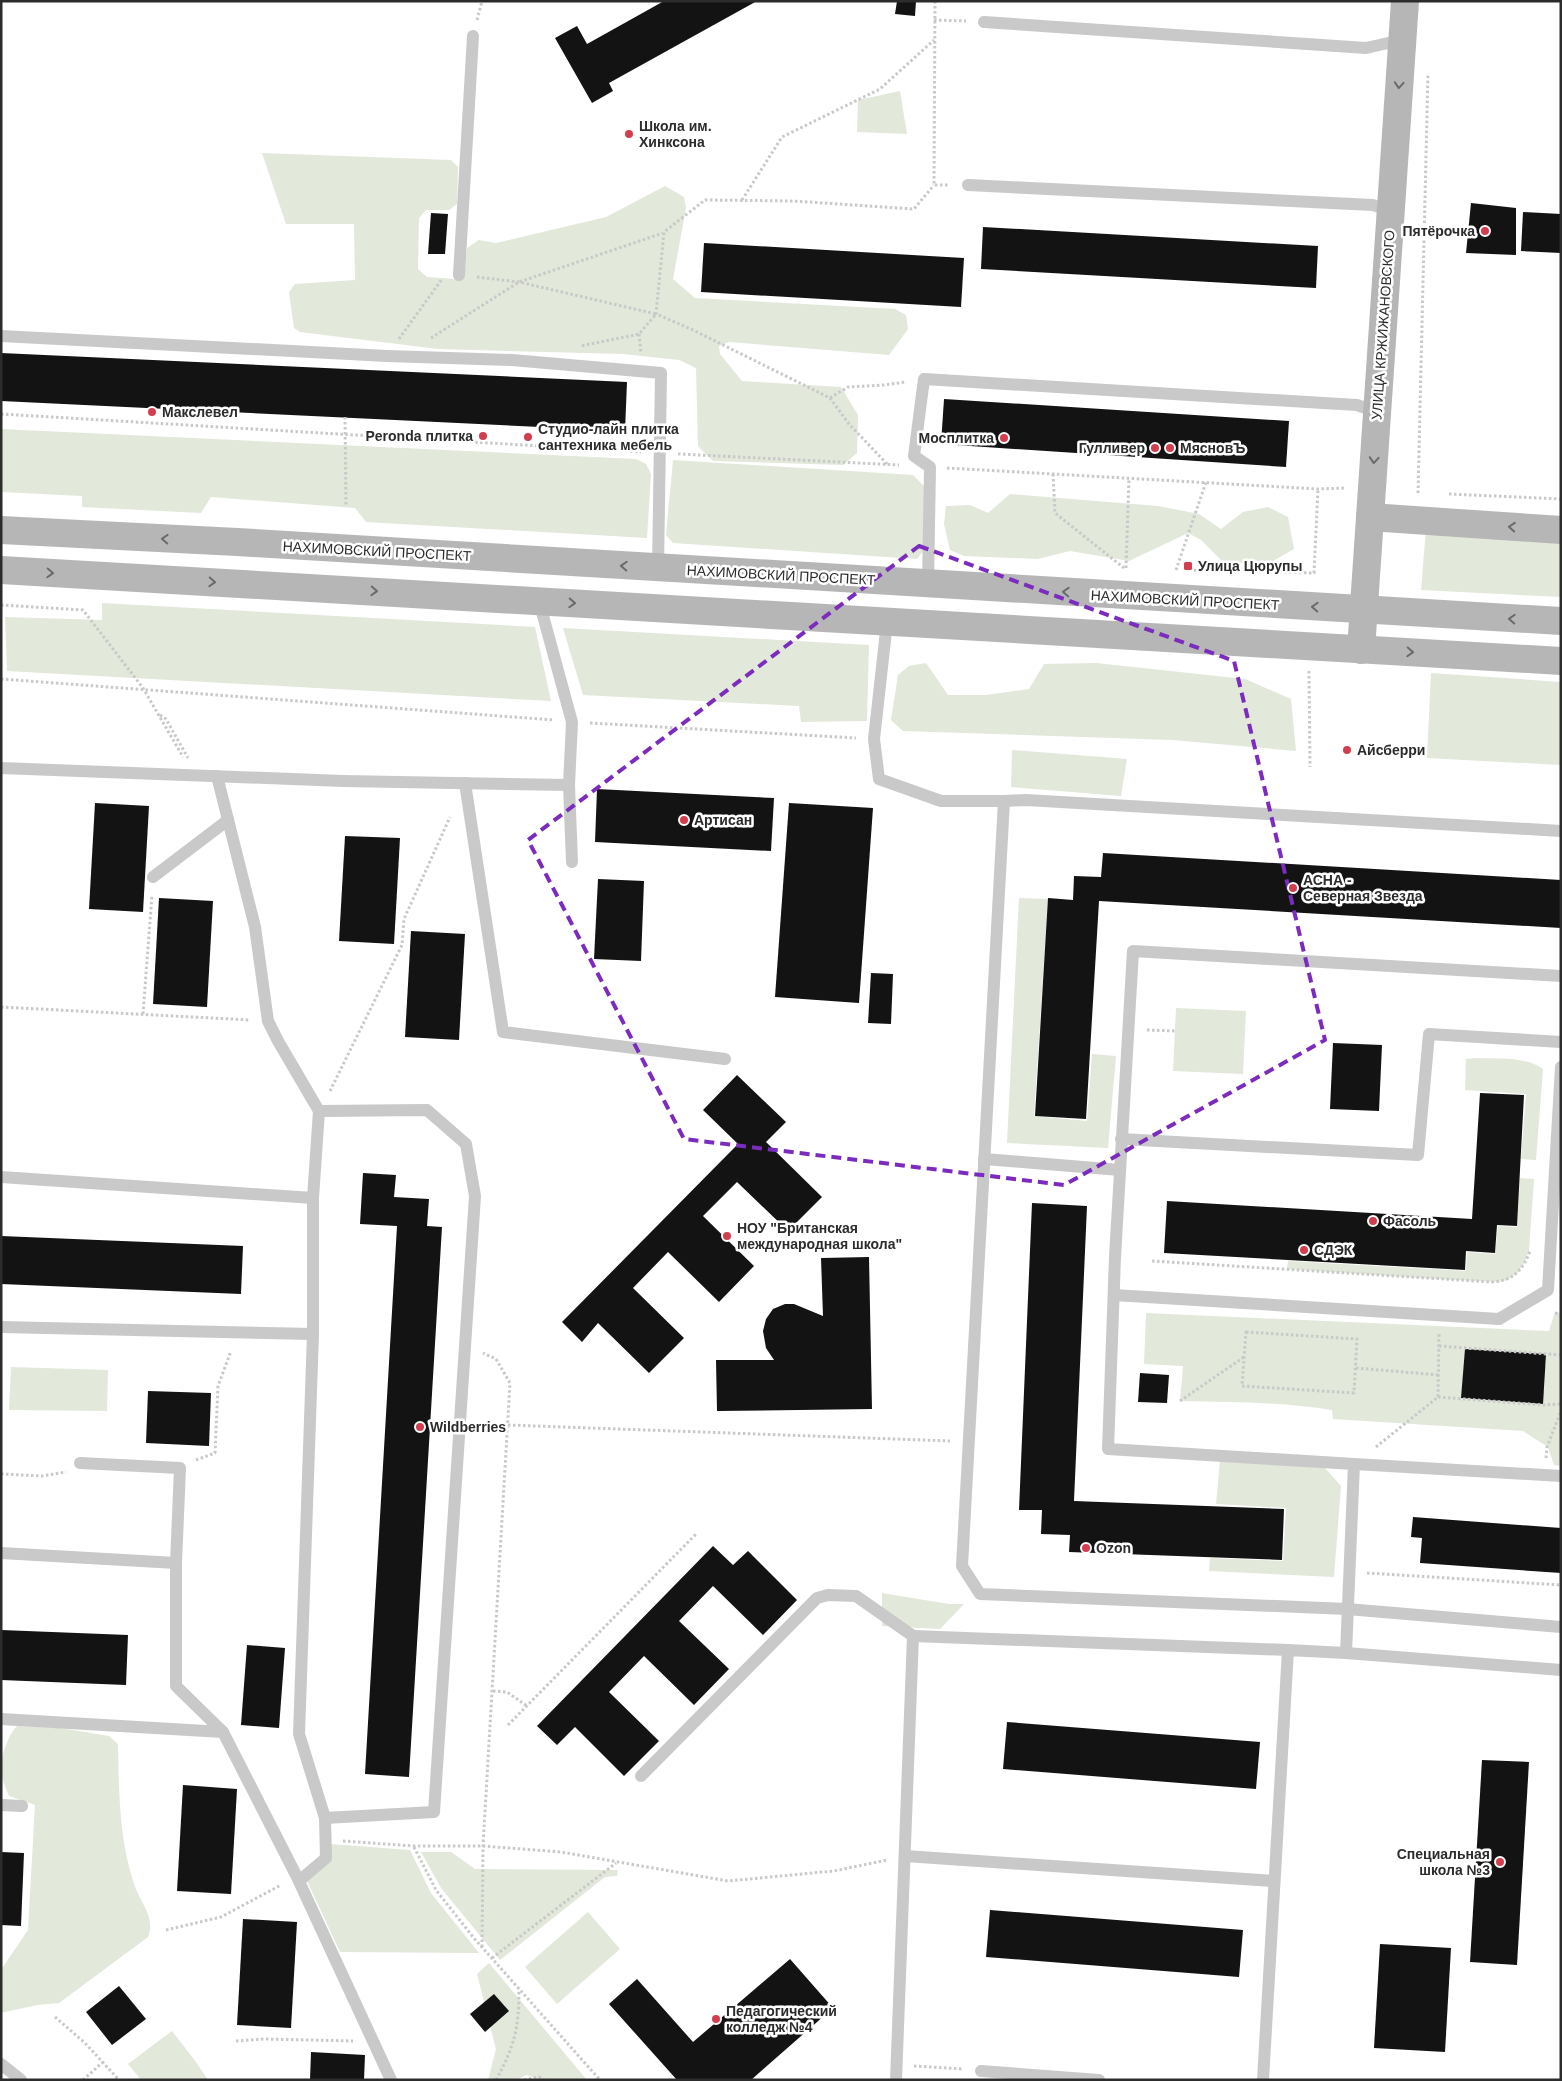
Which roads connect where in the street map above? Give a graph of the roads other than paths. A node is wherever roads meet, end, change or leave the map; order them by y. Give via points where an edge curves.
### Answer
1 (1405, 1) edge
2 (984, 22) road end
3 (473, 36) dead end
4 (1402, 46) junction
5 (968, 185) road end
6 (1391, 212) junction
7 (459, 275) road end
8 (1, 336) edge
9 (1377, 412) junction
10 (1370, 517) junction
11 (1, 530) edge
12 (1561, 530) edge
13 (658, 568) junction
14 (1, 570) edge
15 (928, 584) junction
16 (539, 601) junction
17 (1364, 610) junction
18 (1561, 621) edge
19 (887, 622) junction
20 (1361, 650) junction
21 (1561, 661) edge
22 (1, 768) edge
23 (217, 776) junction
24 (465, 783) junction
25 (569, 785) junction
26 (1004, 801) junction
27 (228, 820) junction
28 (1561, 831) edge
29 (572, 862) dead end
30 (153, 877) road end
31 (1561, 976) edge
32 (1561, 1042) edge
33 (725, 1059) dead end
34 (1561, 1067) edge
35 (319, 1112) junction
36 (1121, 1139) junction
37 (984, 1159) junction
38 (1120, 1170) junction
39 (1, 1177) edge
40 (313, 1198) junction
41 (1114, 1295) junction
42 (1, 1327) edge
43 (314, 1334) junction
44 (80, 1463) road end
45 (1354, 1464) junction
46 (1561, 1476) edge
47 (1, 1553) edge
48 (176, 1563) junction
49 (1348, 1609) junction
50 (1561, 1627) edge
51 (913, 1636) junction
52 (1288, 1650) junction
53 (1346, 1653) junction
54 (1561, 1670) edge
55 (1, 1719) edge
56 (224, 1732) junction
57 (641, 1776) dead end
58 (1, 1805) edge
59 (22, 1806) dead end
60 (325, 1818) junction
61 (904, 1856) junction
62 (298, 1879) junction
63 (1274, 1882) junction
64 (1, 2064) edge
65 (981, 2071) road end
66 (21, 2080) edge
67 (391, 2080) edge
68 (896, 2080) edge
69 (1099, 2080) edge
70 (1263, 2080) edge

1 - 4 main road, УЛИЦА КРЖИЖАНОВСКОГО
2 - 4 lane via 1366,48 1388,43
3 - 7 lane
4 -> 6 main road, УЛИЦА КРЖИЖАНОВСКОГО
5 - 6 lane via 1372,205
6 - 9 main road, УЛИЦА КРЖИЖАНОВСКОГО
8 - 13 lane via 512,360 661,373
9 -> 10 main road, УЛИЦА КРЖИЖАНОВСКОГО
9 - 15 lane via 1357,405 924,379 914,456 930,467
12 -> 10 main road
10 - 17 main road, УЛИЦА КРЖИЖАНОВСКОГО
13 -> 11 main road, НАХИМОВСКИЙ ПРОСПЕКТ
13 - 15 main road, НАХИМОВСКИЙ ПРОСПЕКТ
14 -> 16 main road
17 -> 15 main road, НАХИМОВСКИЙ ПРОСПЕКТ
16 -> 19 main road
16 - 25 lane via 572,722
18 -> 17 main road, НАХИМОВСКИЙ ПРОСПЕКТ
17 - 20 main road, УЛИЦА КРЖИЖАНОВСКОГО
19 - 20 main road
19 - 26 lane via 874,739 879,780 941,801
20 -> 21 main road
22 - 23 lane
23 - 24 lane
23 - 27 lane
24 - 25 lane
24 - 33 lane via 503,1032
25 - 29 lane
26 - 28 lane
26 - 37 lane
27 - 30 lane
27 - 35 lane via 255,927 268,1021
31 - 36 lane via 1133,950
32 - 36 lane via 1429,1034 1418,1155
34 - 41 lane via 1548,1290 1499,1319
35 - 40 lane
35 - 60 lane via 427,1110 466,1144 475,1196 434,1812
36 - 38 lane
37 - 38 lane
37 - 49 lane via 962,1566 980,1594
38 - 41 lane
39 - 40 lane
40 - 43 lane
41 - 45 lane via 1108,1448
42 - 43 lane
43 - 60 lane via 299,1734
44 - 48 lane via 180,1468
45 - 46 lane
45 - 49 lane
47 - 48 lane
48 - 56 lane via 176,1686
49 - 50 lane
49 - 53 lane
51 - 52 lane
51 - 57 lane via 856,1596 817,1598
51 - 61 lane
52 - 53 lane
52 - 63 lane
53 - 54 lane
55 - 56 lane
56 - 62 lane
58 - 59 lane
60 - 62 lane via 326,1858
61 - 63 lane
61 - 68 lane
62 - 67 lane
63 - 70 lane
64 - 66 lane
65 - 69 lane

